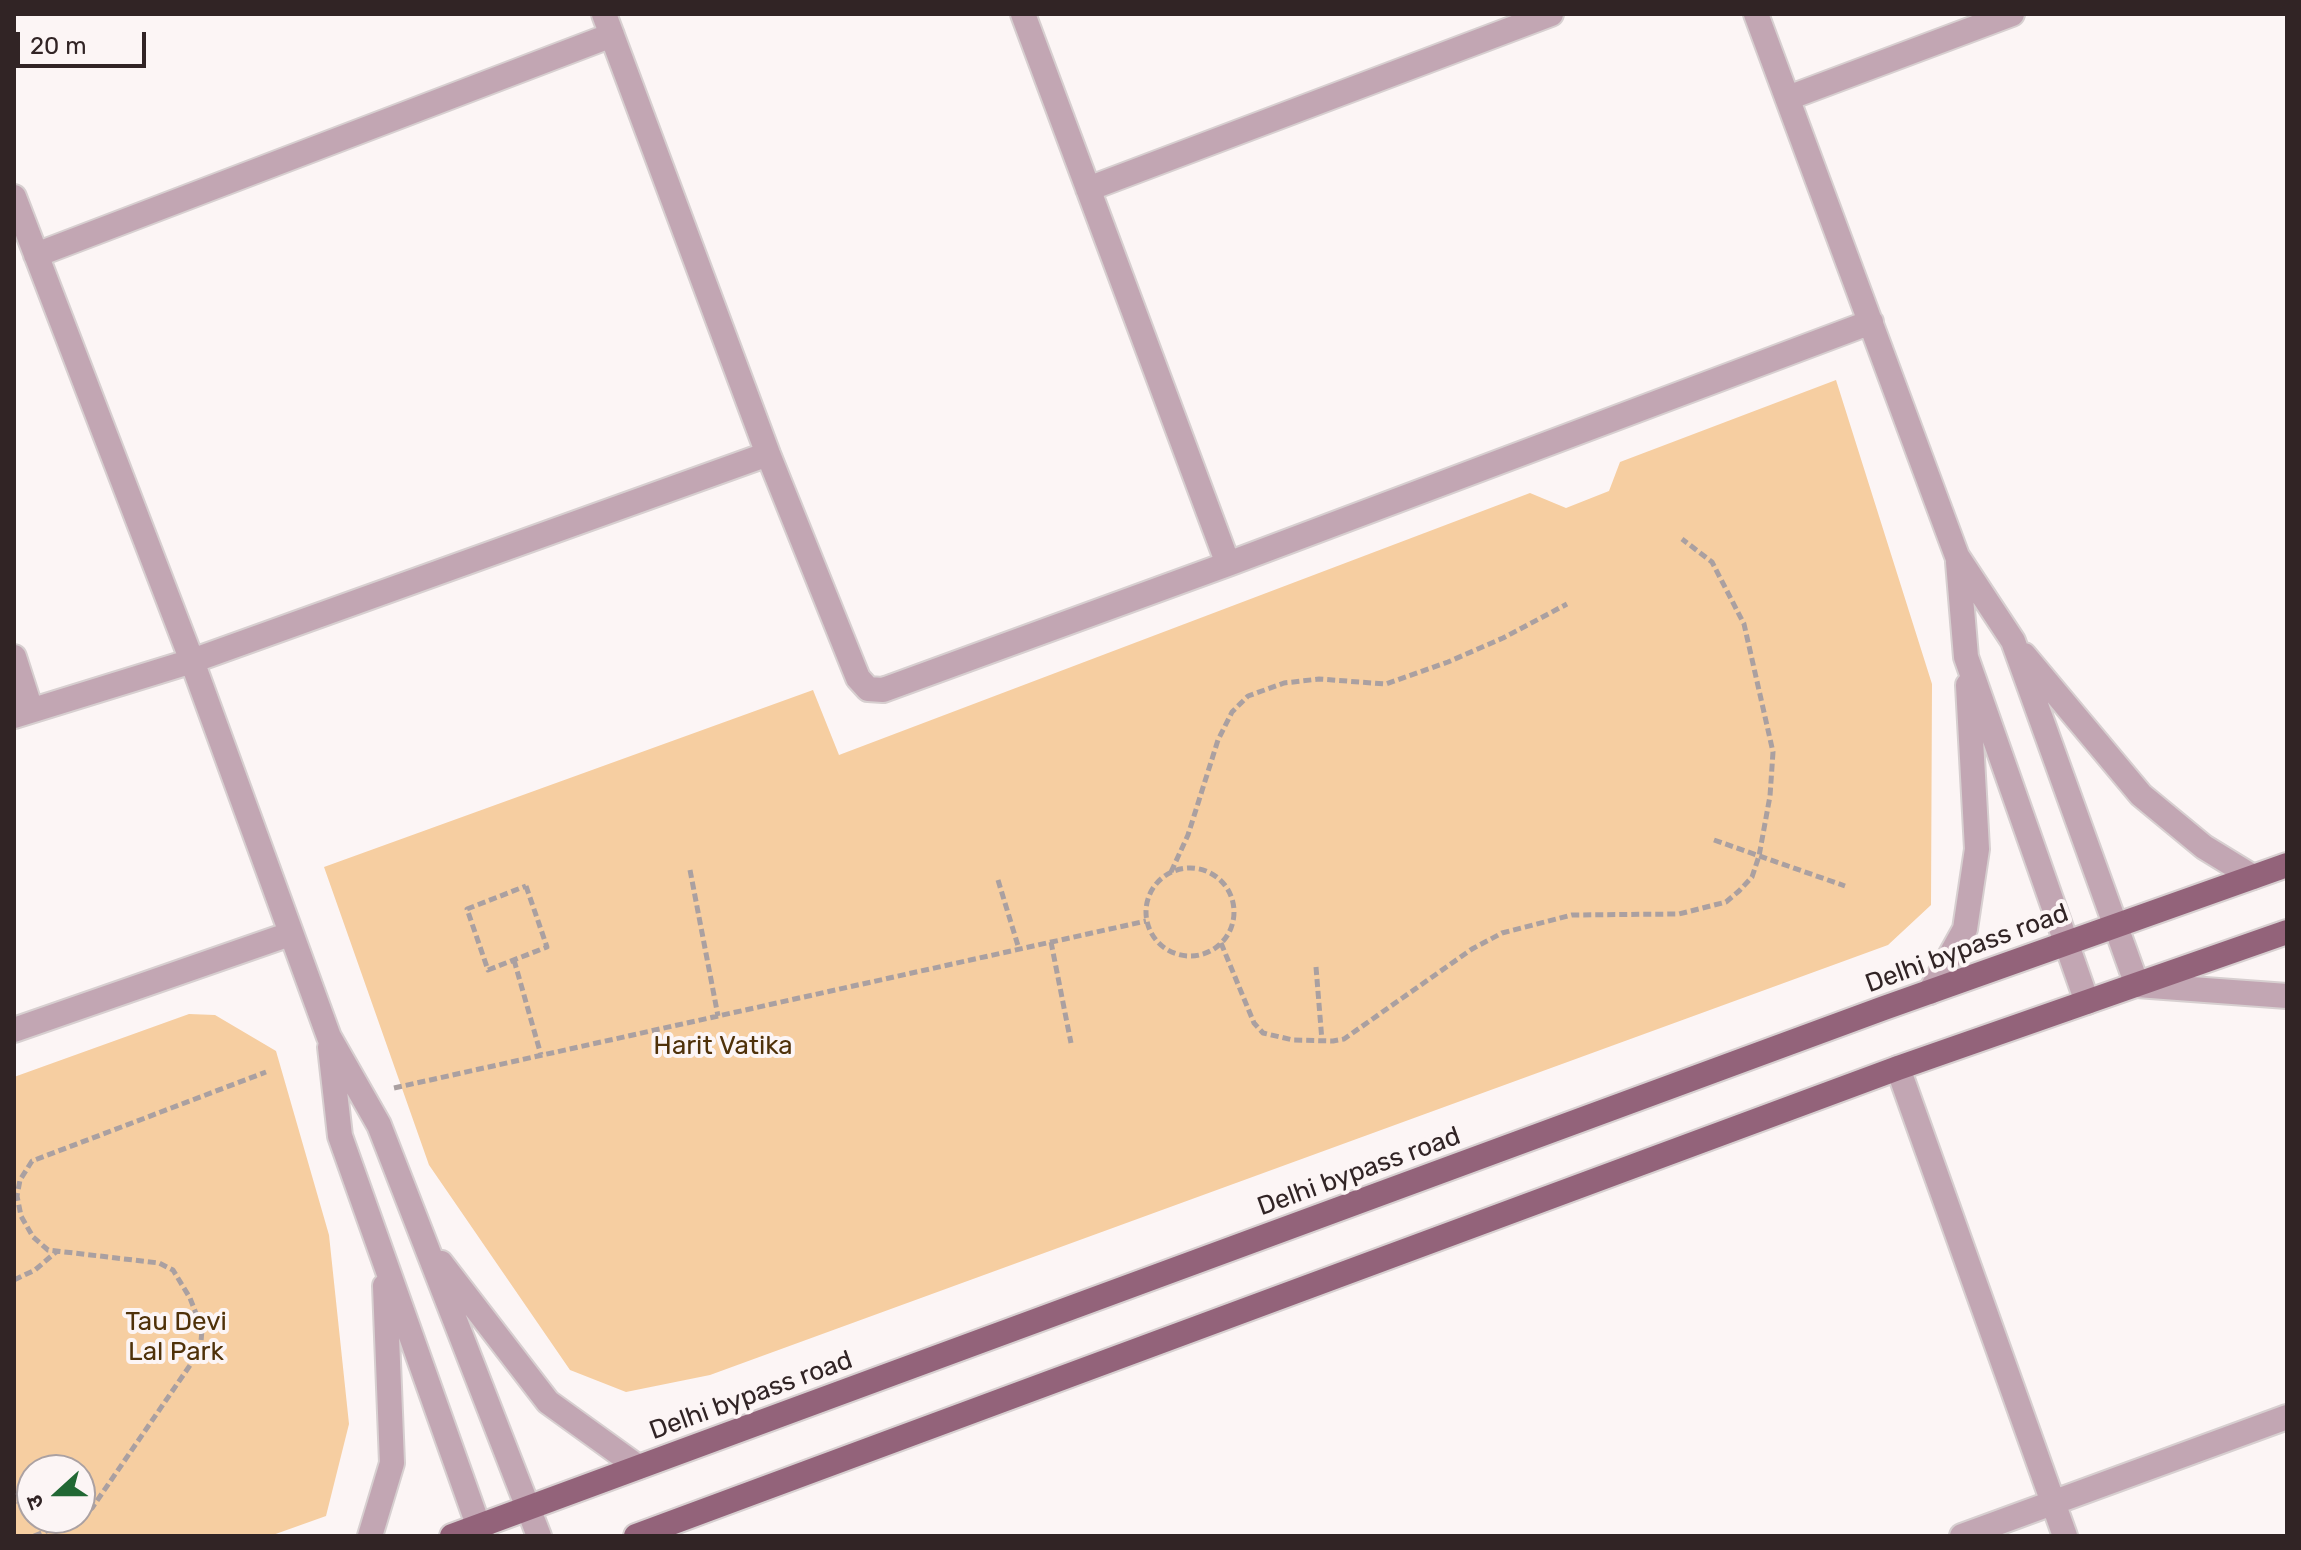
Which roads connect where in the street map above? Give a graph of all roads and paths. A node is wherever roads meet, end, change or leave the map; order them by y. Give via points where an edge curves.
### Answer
1 (1023, 14) edge
2 (1551, 14) edge
3 (1756, 14) edge
4 (2012, 14) edge
5 (608, 25) edge
6 (1788, 98) junction
7 (1088, 189) junction
8 (14, 197) edge
9 (36, 255) junction
10 (1871, 322) junction
11 (768, 454) junction
12 (1682, 539) dead end
13 (1957, 556) junction
14 (1228, 564) junction
15 (1567, 604) dead end
16 (2013, 641) junction
17 (14, 657) edge
18 (1966, 657) junction
19 (192, 661) junction
20 (22, 713) edge
21 (1714, 840) dead end
22 (1759, 856) junction
23 (2287, 865) edge
24 (690, 870) dead end
25 (1171, 872) junction
26 (2253, 877) junction
27 (998, 880) dead end
28 (1845, 886) dead end
29 (1146, 921) junction
30 (2116, 926) junction
31 (2287, 932) edge
32 (290, 934) junction
33 (1051, 942) junction
34 (1221, 943) junction
35 (2066, 943) junction
36 (1019, 949) junction
37 (514, 960) junction
38 (1316, 967) dead end
39 (2137, 985) junction
40 (1930, 992) junction
41 (2287, 996) edge
42 (2087, 1002) junction
43 (718, 1016) junction
44 (14, 1030) edge
45 (329, 1037) junction
46 (1322, 1041) junction
47 (1071, 1043) dead end
48 (541, 1055) junction
49 (1898, 1068) junction
50 (266, 1072) dead end
51 (362, 1095) junction
52 (425, 1242) junction
53 (57, 1251) junction
54 (384, 1259) junction
55 (14, 1280) edge
56 (2287, 1417) edge
57 (638, 1467) junction
58 (96, 1502) edge
59 (2053, 1504) junction
60 (528, 1508) junction
61 (480, 1531) edge
62 (370, 1536) edge
63 (452, 1536) edge
64 (539, 1536) edge
65 (636, 1536) edge
66 (1962, 1536) edge
67 (2065, 1536) edge

1 - 7 street
2 - 7 street
3 - 6 street
4 - 6 street
5 - 9 street
5 - 11 street
6 - 10 street
7 - 14 street
8 - 9 street
9 - 19 street
10 - 13 street
10 - 14 street
11 - 14 street via 858,678 868,689 883,690
11 - 19 street
12 - 22 path via 1712,562 1744,624 1754,663 1773,752
13 - 16 street
13 - 18 street
15 - 25 path via 1503,638 1386,684 1319,679 1284,683 1248,696 1232,712 1218,740
16 - 26 street via 2141,795 2204,847
16 - 30 street
17 - 20 street
18 - 35 street
18 - 40 street via 1977,849 1965,929
19 - 20 street
19 - 32 street
21 - 22 path
22 - 28 path
22 - 46 path via 1752,877 1726,902 1679,914 1572,915 1520,927 1488,939 1344,1039
23 - 26 main road, Delhi bypass road
24 - 43 path
25 - 29 path via 1150,893
25 - 34 path via 1201,869 1225,886 1234,916
26 - 30 main road, Delhi bypass road
27 - 36 path
29 - 33 path
29 - 34 path via 1151,934 1184,956 1211,951
30 - 35 main road, Delhi bypass road
30 - 39 street
31 - 39 main road
32 - 44 street
32 - 45 street
33 - 36 path
33 - 47 path
34 - 46 path via 1263,1033
35 - 40 main road, Delhi bypass road
35 - 42 street
36 - 43 path
37 - 37 path via 488,970 467,909 526,886 547,947
37 - 48 path
38 - 46 path
39 - 41 street
39 - 42 main road
40 - 57 main road, Delhi bypass road
42 - 49 main road
43 - 48 path
45 - 51 street
45 - 54 street via 340,1136
48 - 51 path
49 - 59 street
49 - 65 main road
50 - 53 path via 32,1161 20,1180 21,1216 33,1237
51 - 52 street
52 - 57 street via 548,1402
52 - 60 street
53 - 55 path
53 - 58 path via 159,1263 173,1270 202,1329 195,1358
54 - 61 street
54 - 62 street via 392,1463
56 - 59 street
57 - 60 main road, Delhi bypass road
59 - 66 street
59 - 67 street
60 - 61 main road, Delhi bypass road
60 - 64 street
61 - 63 main road, Delhi bypass road

